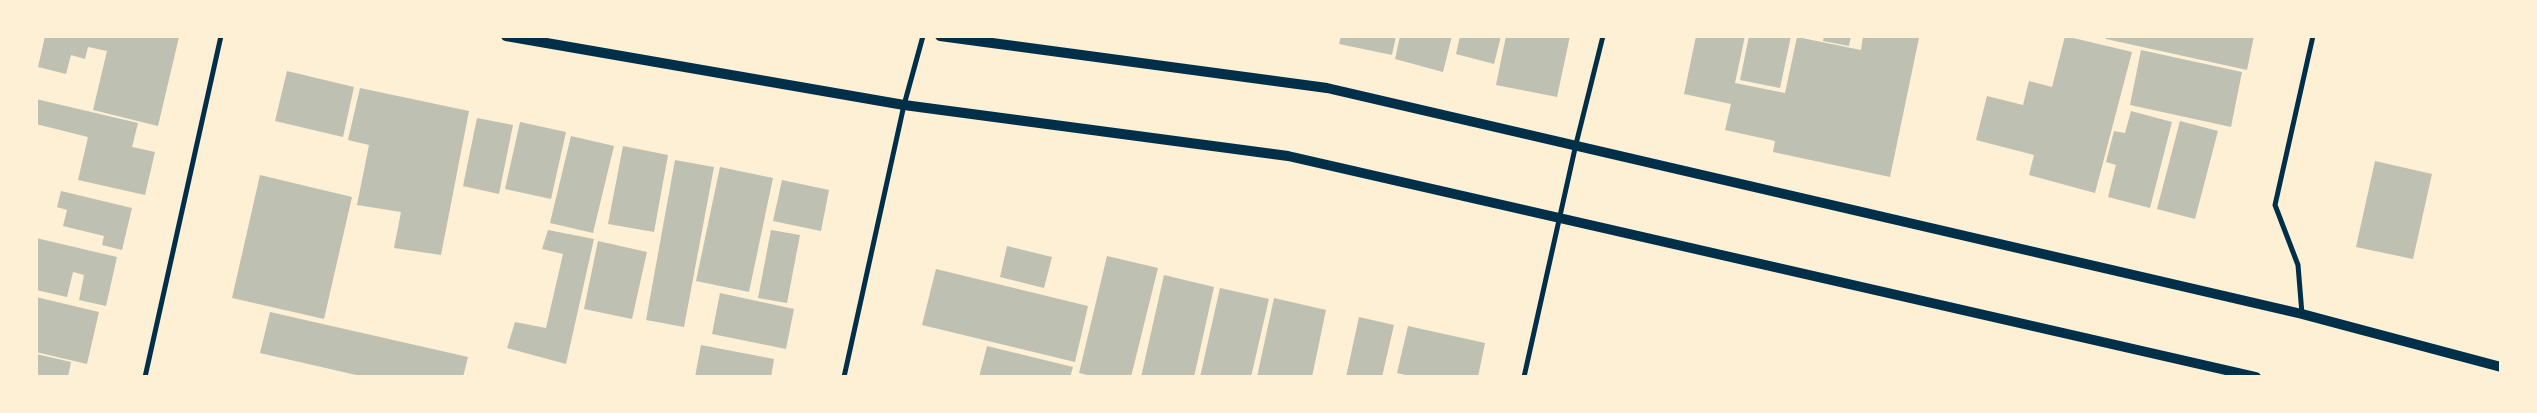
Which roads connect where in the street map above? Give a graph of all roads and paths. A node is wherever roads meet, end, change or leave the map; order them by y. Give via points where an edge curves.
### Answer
1 (221, 36) edge
2 (506, 36) edge
3 (923, 36) edge
4 (940, 36) edge
5 (1603, 36) edge
6 (2313, 36) edge
7 (904, 104) junction
8 (1576, 144) junction
9 (1561, 218) junction
10 (2302, 314) junction
11 (2501, 367) edge
12 (2223, 372) edge
13 (145, 377) edge
14 (844, 377) edge
15 (1524, 377) edge
16 (2256, 377) edge

1 - 13 street
2 - 7 main road
3 - 7 street
4 - 8 main road via 1327,88
5 - 8 street
6 - 10 street via 2275,205 2298,265
7 - 9 main road via 1288,156
7 - 14 street
8 - 9 street
8 - 10 main road
9 - 12 main road
9 - 15 street
10 - 11 main road
12 - 16 main road

